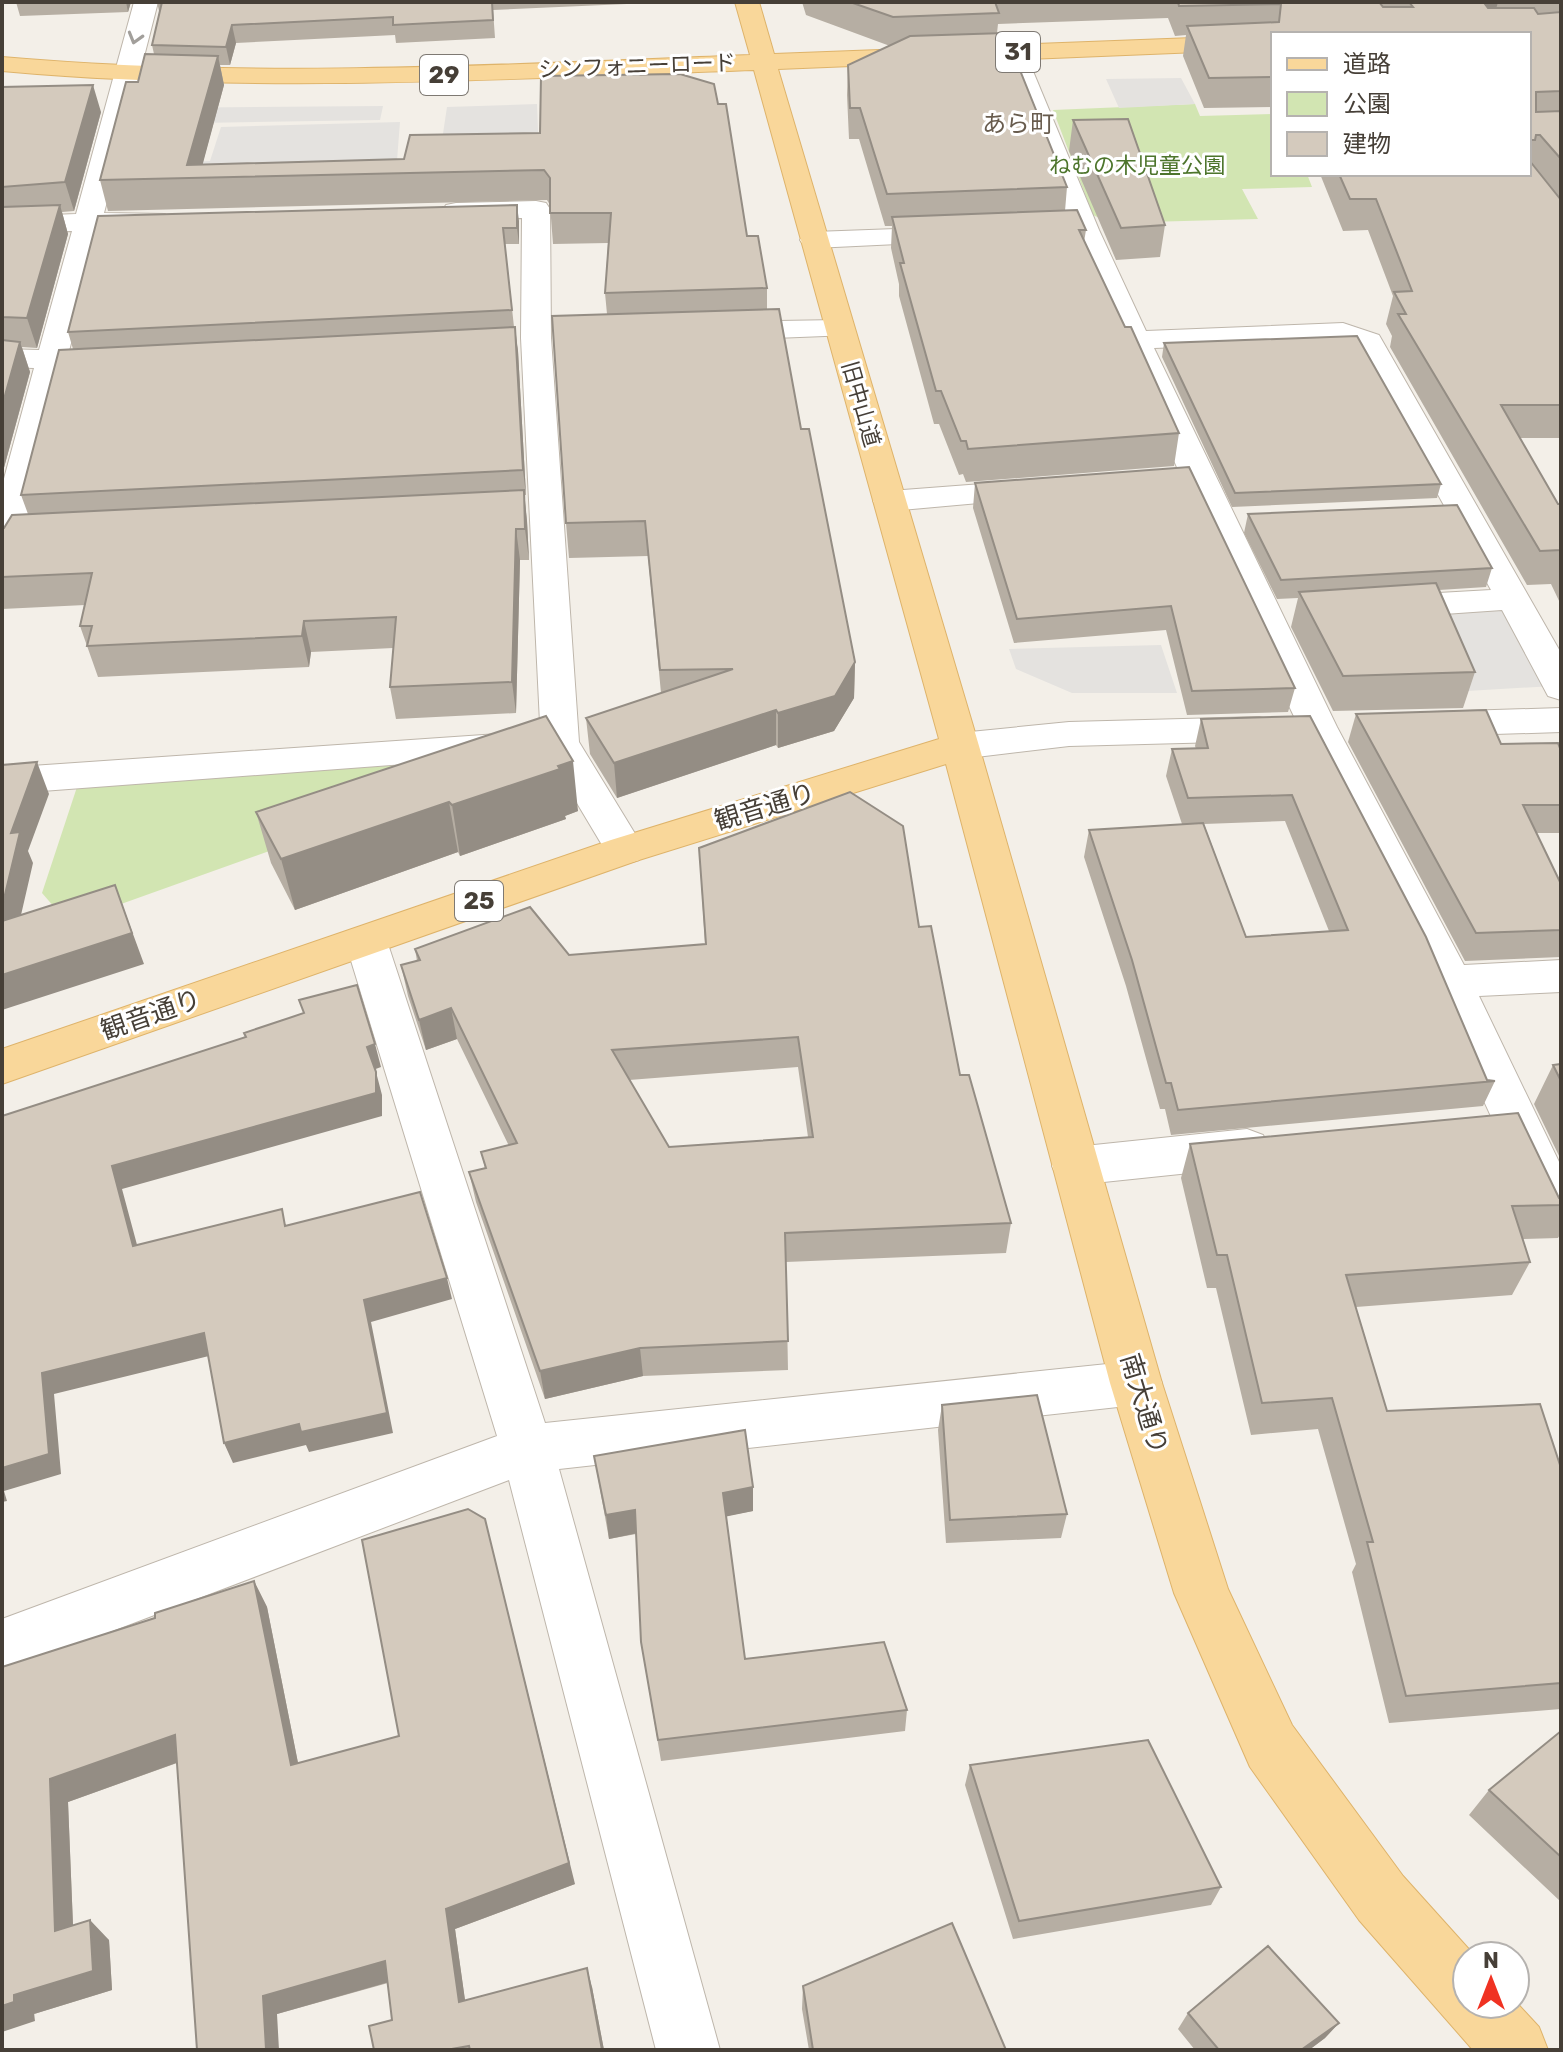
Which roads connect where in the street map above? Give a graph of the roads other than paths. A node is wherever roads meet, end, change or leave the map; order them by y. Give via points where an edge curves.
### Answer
1 (146, 2) edge
2 (747, 2) edge
3 (1271, 42) edge
4 (1013, 52) junction
5 (762, 61) junction
6 (2, 64) edge
7 (126, 75) junction
8 (428, 212) edge
9 (180, 219) edge
10 (87, 222) junction
11 (2, 225) edge
12 (1085, 230) junction
13 (1053, 232) edge
14 (974, 234) edge
15 (814, 240) junction
16 (839, 329) junction
17 (689, 333) edge
18 (1136, 340) junction
19 (2, 358) edge
20 (54, 360) junction
21 (140, 360) edge
22 (1062, 488) edge
23 (890, 501) junction
24 (15, 538) edge
25 (1514, 599) junction
26 (1357, 609) edge
27 (1561, 688) edge
28 (1561, 720) edge
29 (1318, 727) junction
30 (560, 743) junction
31 (960, 746) junction
32 (2, 781) edge
33 (625, 850) junction
34 (366, 941) junction
35 (1561, 976) edge
36 (1451, 982) junction
37 (2, 1067) edge
38 (1519, 1124) junction
39 (1472, 1128) edge
40 (1287, 1144) edge
41 (1075, 1166) junction
42 (1561, 1216) edge
43 (1136, 1383) junction
44 (527, 1449) junction
45 (2, 1646) edge
46 (1451, 1977) edge
47 (1489, 2020) edge
48 (688, 2050) edge
49 (1516, 2050) edge

1 -> 7 street
2 - 5 main road, 旧中山道
3 - 4 main road, シンフォニーロード / 31
4 - 5 main road, シンフォニーロード / 31
4 - 12 street
5 - 7 main road, シンフォニーロード / 29 via 425,75
5 - 15 main road, 旧中山道
6 - 7 main road, シンフォニーロード / 29
7 - 10 street
8 - 30 street via 536,209 530,508
9 - 10 street
10 - 11 street
10 - 20 street
12 - 13 street
12 - 18 street
14 - 15 street
15 - 16 main road, 旧中山道
16 - 17 street
16 - 23 main road, 旧中山道
18 - 25 street via 1343,332 1368,341 1450,511
18 - 29 street via 1184,478 1234,520 1278,614
19 - 20 street
20 - 21 street
20 - 24 street
22 - 23 street
23 - 31 main road, 旧中山道
25 - 26 street
25 - 27 street
28 - 29 street, 観音通り
29 - 31 street, 観音通り via 1069,734
29 - 36 street
30 - 32 street
30 - 33 street
31 - 33 main road, 観音通り / 25
31 - 41 main road, 南大通り
33 - 34 main road, 観音通り / 25
34 - 37 main road, 観音通り / 25
34 - 44 street
35 - 36 street
36 - 38 street
38 - 39 street
38 - 42 street
40 - 41 street
41 - 43 main road, 南大通り
43 - 44 street
43 - 46 main road, 南大通り via 1202,1593 1271,1746 1381,1898
44 - 45 street
44 - 48 street
47 - 49 main road

